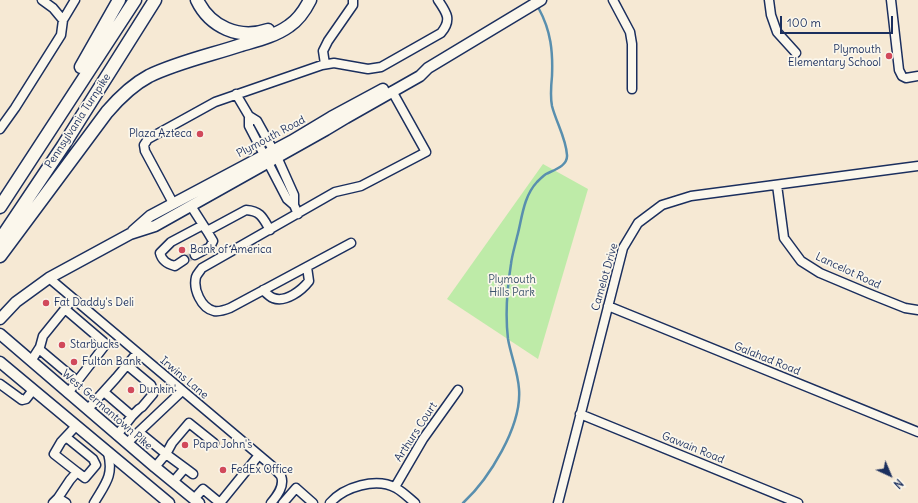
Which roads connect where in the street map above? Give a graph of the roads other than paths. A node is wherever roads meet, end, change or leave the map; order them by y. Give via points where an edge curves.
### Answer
1 (42, 0) edge
2 (75, 0) edge
3 (119, 0) edge
4 (135, 0) edge
5 (155, 0) edge
6 (197, 0) edge
7 (302, 0) edge
8 (310, 0) edge
9 (353, 0) edge
10 (438, 0) edge
11 (541, 0) edge
12 (613, 0) edge
13 (769, 0) edge
14 (891, 0) edge
15 (63, 20) junction
16 (796, 53) dead end
17 (325, 64) junction
18 (428, 68) junction
19 (918, 76) edge
20 (632, 89) dead end
21 (392, 91) junction
22 (236, 94) junction
23 (61, 111) junction
24 (0, 127) edge
25 (271, 156) junction
26 (918, 166) edge
27 (777, 185) junction
28 (173, 203) junction
29 (191, 206) junction
30 (0, 207) edge
31 (298, 214) junction
32 (205, 228) junction
33 (270, 230) junction
34 (130, 234) junction
35 (0, 240) edge
36 (351, 242) dead end
37 (195, 255) tunnel mouth
38 (0, 256) edge
39 (184, 260) tunnel mouth
40 (307, 267) junction
41 (49, 278) junction
42 (263, 290) junction
43 (73, 298) junction
44 (608, 306) junction
45 (65, 309) junction
46 (918, 310) edge
47 (0, 319) edge
48 (0, 334) edge
49 (39, 349) junction
50 (137, 352) junction
51 (32, 361) junction
52 (0, 362) edge
53 (126, 366) junction
54 (77, 381) junction
55 (0, 384) edge
56 (33, 390) junction
57 (458, 390) dead end
58 (182, 391) junction
59 (104, 392) junction
60 (68, 393) junction
61 (88, 409) junction
62 (580, 414) junction
63 (132, 416) junction
64 (76, 426) junction
65 (139, 432) junction
66 (918, 432) edge
67 (117, 435) junction
68 (66, 437) junction
69 (127, 443) junction
70 (214, 443) dead end
71 (105, 450) junction
72 (166, 454) junction
73 (259, 455) junction
74 (93, 459) junction
75 (155, 467) junction
76 (185, 468) junction
77 (77, 472) junction
78 (193, 474) dead end
79 (173, 482) junction
80 (395, 487) junction
81 (56, 501) edge
82 (196, 501) edge
83 (66, 503) edge
84 (94, 503) edge
85 (169, 503) edge
86 (220, 503) edge
87 (271, 503) edge
88 (283, 503) edge
89 (313, 503) edge
90 (330, 503) edge
91 (415, 503) edge
92 (558, 503) edge
93 (798, 503) edge

1 - 15 street
2 - 15 street
3 - 23 highway via 61,101
4 - 23 highway, Pennsylvania Turnpike
5 - 35 highway, Pennsylvania Turnpike
6 - 7 highway via 204,13 219,26 247,34 263,32 279,25 293,14
8 - 38 highway via 296,21 284,30 170,67 130,88 107,112
9 - 17 street via 353,6 323,51
10 - 17 street via 447,14 447,22 441,33 432,39 381,67 368,69 334,62
11 - 18 main road, Plymouth Road
12 - 20 street via 630,32
13 - 16 street via 776,32
14 - 19 street via 899,70 906,78
15 - 24 street via 61,36 16,108
17 - 22 street
18 - 21 main road, Plymouth Road via 420,76
18 - 25 main road, Plymouth Road via 417,71 331,117
21 - 25 main road, Plymouth Road via 326,130
21 - 31 street via 426,152 361,186 335,192
22 - 25 street via 249,116 249,126
22 - 28 street via 215,102 148,139 144,144 145,151
23 - 30 highway, Pennsylvania Turnpike
25 - 28 main road, Plymouth Road
25 - 29 main road, Plymouth Road
25 - 31 street via 287,199 294,205
26 - 27 street, Camelot Drive
27 - 44 street, Camelot Drive via 691,196 662,205 638,223 623,248
27 - 46 street, Lancelot Road via 784,238 801,261 820,273 877,297 905,308
28 - 34 main road, Plymouth Road via 150,216
29 - 32 street
29 - 34 main road, Plymouth Road via 155,226
31 - 33 street
32 - 33 street via 246,210 261,215
32 - 37 street via 213,241 210,247
32 - 39 street via 171,242 160,253 161,258 168,264 175,266
33 - 42 street via 202,268 196,276 198,294 204,306 213,311 230,308
34 - 41 main road, Plymouth Road
36 - 40 street
40 - 42 street
40 - 42 street via 309,281 304,288 284,299 273,298
41 - 43 street, Irwins Lane
41 - 47 main road, Plymouth Road via 21,298
43 - 45 street
43 - 50 street, Irwins Lane
44 - 62 street, Camelot Drive
44 - 66 street, Galahad Road
45 - 49 street via 42,336
45 - 54 street via 106,344
48 - 51 main road, West Germantown Pike
49 - 51 street
49 - 54 street
50 - 53 street
50 - 58 street, Irwins Lane
51 - 60 main road, West Germantown Pike
52 - 56 main road
53 - 59 street
53 - 63 street via 149,391
54 - 60 street
55 - 56 street via 22,400
56 - 64 main road
57 - 80 street, Arthurs Court via 423,439
58 - 65 street
58 - 73 street, Irwins Lane
59 - 61 street
59 - 63 street
60 - 61 main road, West Germantown Pike
61 - 67 main road, West Germantown Pike
62 - 92 street, Camelot Drive
62 - 93 street, Gawain Road
63 - 67 street
64 - 68 street
64 - 71 main road
65 - 69 street
65 - 72 street
67 - 69 main road, West Germantown Pike
68 - 74 street
68 - 77 street via 54,454
69 - 75 main road, West Germantown Pike
70 - 72 street via 189,423
71 - 74 street
71 - 84 street via 111,463 109,476
71 - 85 main road
72 - 75 street
72 - 76 street
73 - 86 street
73 - 87 street, Irwins Lane via 281,476 282,486
74 - 77 street via 96,465 85,478
75 - 79 main road, West Germantown Pike
76 - 78 street
76 - 79 street
77 - 81 street
79 - 82 main road, West Germantown Pike
80 - 90 street via 376,483 353,487
80 - 91 street
81 - 83 street
82 - 86 street via 203,489
88 - 89 street via 296,488

